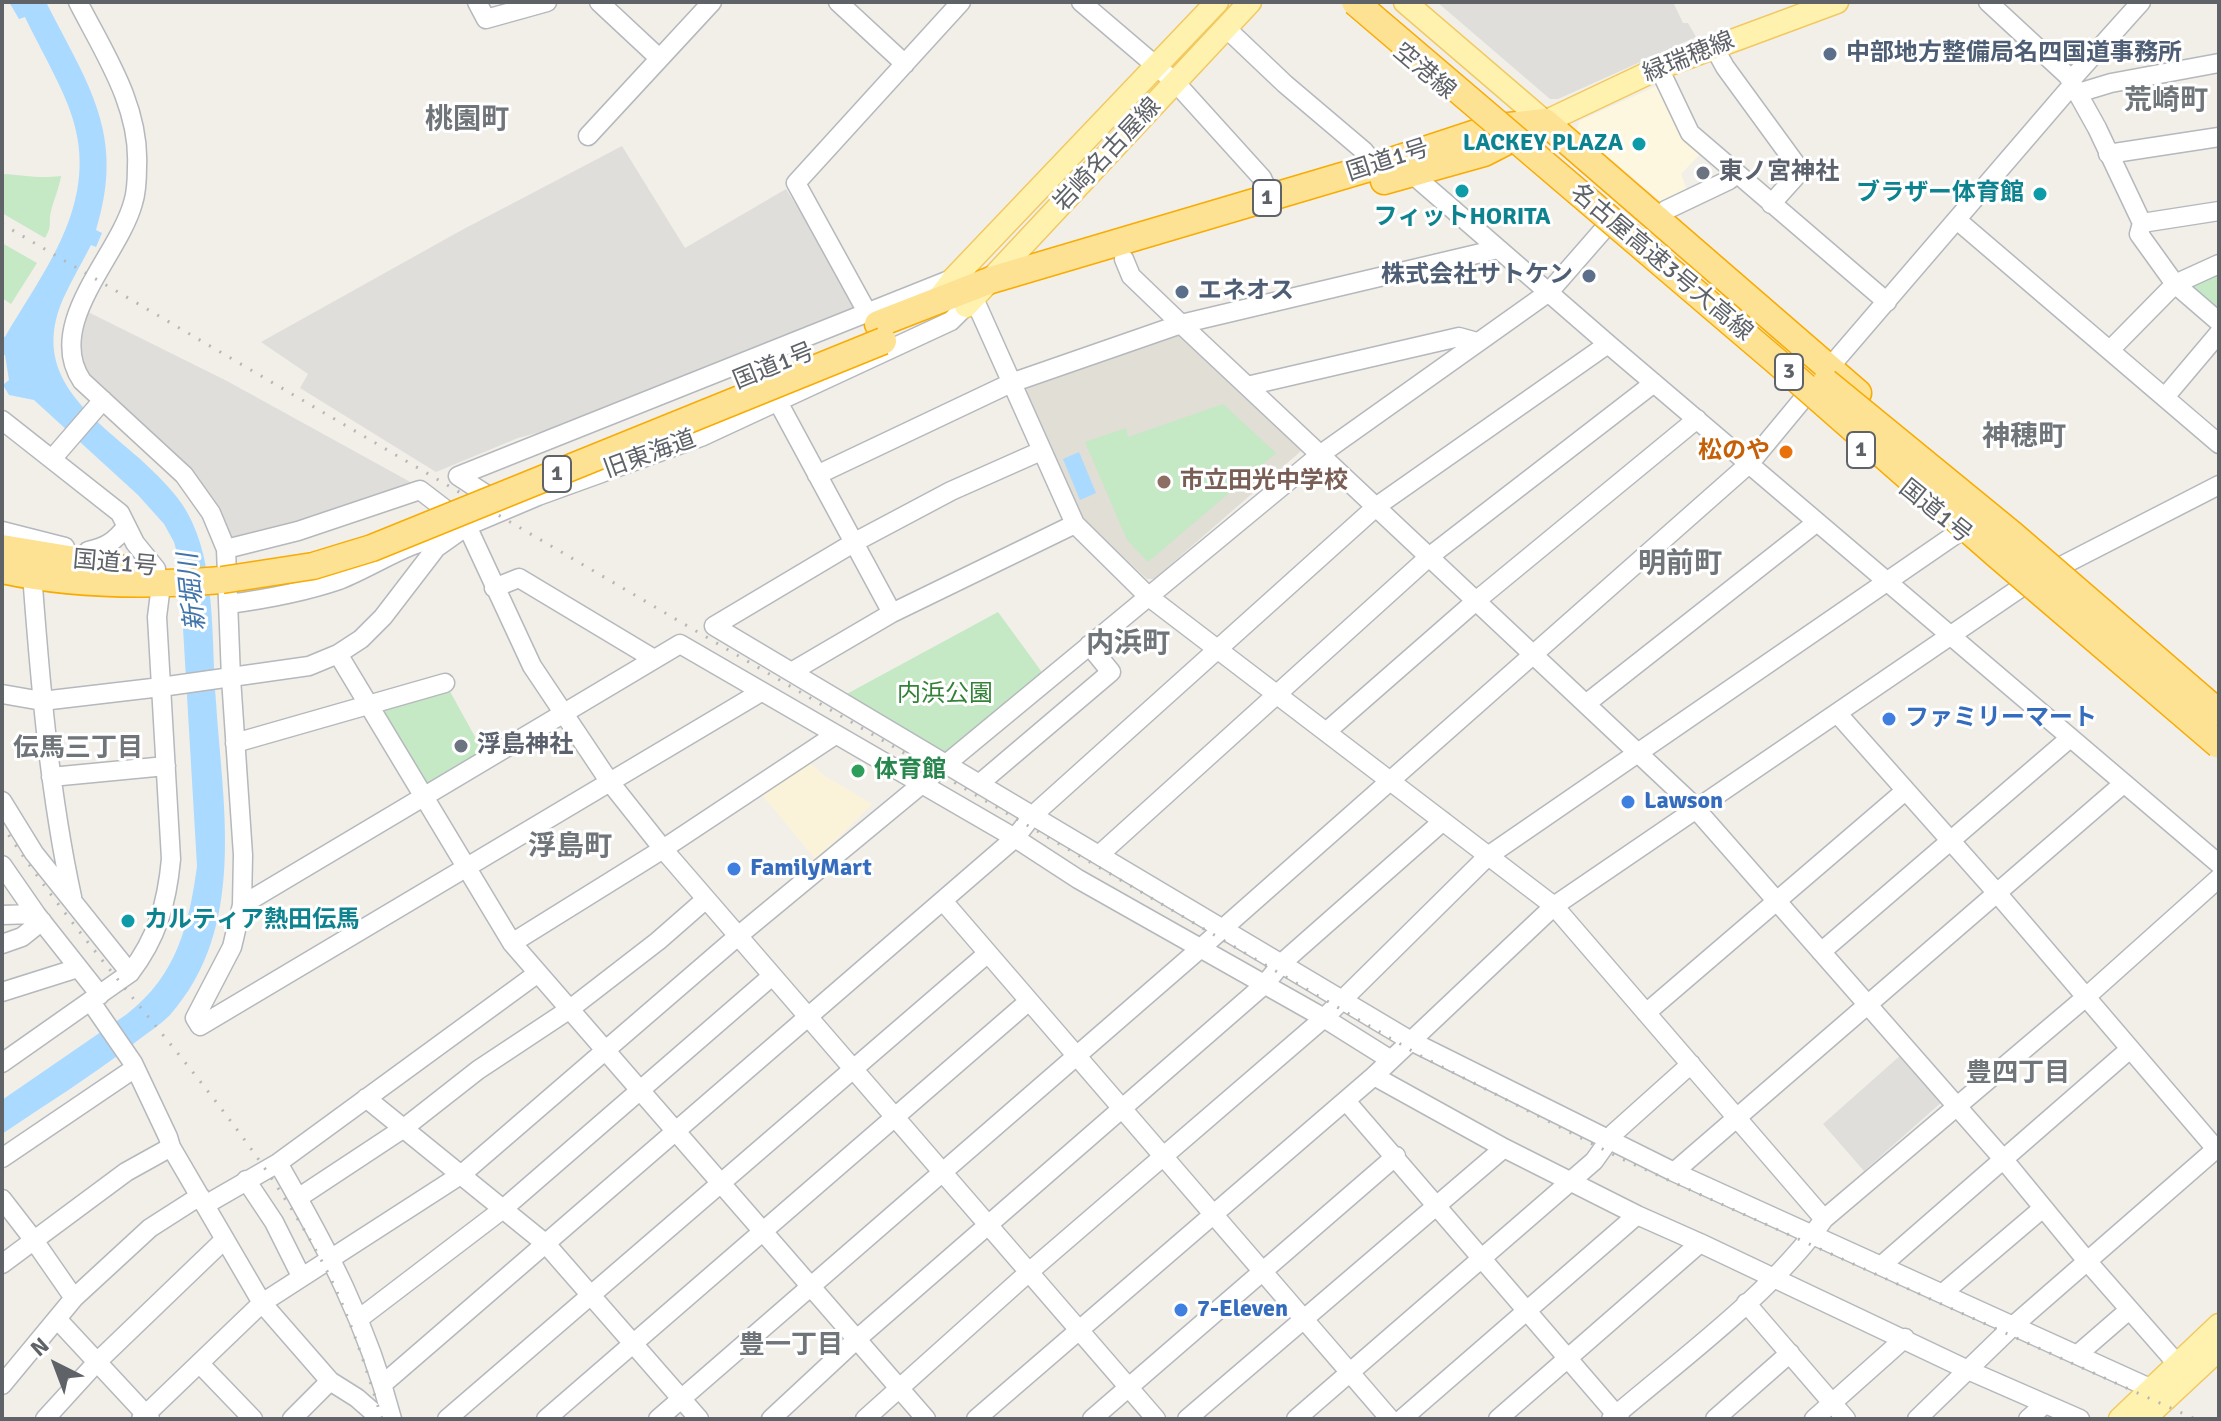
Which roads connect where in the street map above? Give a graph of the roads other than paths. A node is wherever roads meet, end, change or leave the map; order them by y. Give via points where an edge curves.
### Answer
1 (78, 2) edge
2 (477, 2) edge
3 (547, 2) edge
4 (599, 2) edge
5 (712, 2) edge
6 (838, 2) edge
7 (961, 2) edge
8 (1081, 2) edge
9 (1250, 2) edge
10 (1341, 2) edge
11 (1355, 2) edge
12 (1377, 2) edge
13 (1405, 2) edge
14 (1837, 2) edge
15 (1988, 2) edge
16 (2141, 2) edge
17 (1207, 6) edge
18 (1226, 28) junction
19 (1714, 47) junction
20 (659, 58) junction
21 (2219, 63) edge
22 (905, 64) junction
23 (1157, 67) junction
24 (1659, 68) junction
25 (1176, 83) junction
26 (2074, 87) junction
27 (1545, 122) junction
28 (1499, 135) junction
29 (588, 136) dead end
30 (2219, 137) edge
31 (2108, 154) junction
32 (1376, 166) junction
33 (1411, 173) junction
34 (1736, 174) junction
35 (1271, 197) junction
36 (1771, 204) junction
37 (2219, 211) edge
38 (1657, 219) junction
39 (1957, 220) junction
40 (2142, 223) junction
41 (1604, 229) junction
42 (1498, 249) junction
43 (1124, 259) junction
44 (2219, 264) edge
45 (991, 280) junction
46 (2175, 284) junction
47 (947, 288) junction
48 (1549, 292) junction
49 (1887, 302) junction
50 (971, 305) junction
51 (2219, 322) edge
52 (1181, 324) junction
53 (876, 325) junction
54 (2219, 333) edge
55 (1477, 342) junction
56 (1608, 344) junction
57 (2111, 349) junction
58 (1829, 368) junction
59 (1011, 383) junction
60 (1654, 383) junction
61 (1247, 386) junction
62 (2165, 397) junction
63 (1803, 399) junction
64 (777, 400) junction
65 (100, 403) junction
66 (1697, 419) junction
67 (2, 420) edge
68 (2219, 444) edge
69 (520, 450) junction
70 (1041, 451) junction
71 (57, 454) junction
72 (1321, 454) junction
73 (1750, 463) junction
74 (817, 475) junction
75 (1892, 477) junction
76 (2219, 485) edge
77 (538, 496) junction
78 (1377, 506) junction
79 (507, 508) junction
80 (1817, 522) junction
81 (1075, 524) junction
82 (126, 527) junction
83 (2, 531) edge
84 (460, 531) junction
85 (1959, 532) junction
86 (855, 542) junction
87 (2, 548) edge
88 (226, 549) junction
89 (88, 551) junction
90 (1430, 556) junction
91 (2063, 564) junction
92 (2, 570) edge
93 (151, 579) junction
94 (2, 582) edge
95 (1888, 582) junction
96 (2026, 584) junction
97 (33, 587) junction
98 (494, 588) junction
99 (1149, 597) junction
100 (1477, 600) junction
101 (229, 604) junction
102 (892, 613) junction
103 (157, 617) junction
104 (1951, 635) junction
105 (1089, 645) junction
106 (1218, 649) junction
107 (1533, 653) junction
108 (338, 654) junction
109 (654, 659) junction
110 (793, 671) junction
111 (229, 678) junction
112 (445, 683) dead end
113 (167, 687) junction
114 (761, 692) junction
115 (2, 694) edge
116 (1277, 695) junction
117 (2219, 697) edge
118 (42, 701) junction
119 (1587, 703) junction
120 (369, 704) junction
121 (1837, 713) junction
122 (2219, 713) edge
123 (562, 715) junction
124 (2219, 728) edge
125 (1326, 732) junction
126 (835, 735) junction
127 (2070, 738) junction
128 (235, 743) junction
129 (2219, 745) edge
130 (1638, 752) junction
131 (2219, 754) edge
132 (947, 764) junction
133 (166, 766) junction
134 (51, 777) junction
135 (1389, 780) junction
136 (609, 781) junction
137 (921, 784) junction
138 (979, 784) junction
139 (2123, 784) junction
140 (1905, 791) junction
141 (426, 797) junction
142 (2, 801) edge
143 (1696, 809) junction
144 (1032, 816) junction
145 (1443, 821) junction
146 (1015, 838) junction
147 (1949, 841) junction
148 (663, 849) junction
149 (1099, 855) junction
150 (1488, 856) junction
151 (2219, 864) edge
152 (2, 865) edge
153 (466, 867) junction
154 (2219, 878) edge
155 (1997, 893) junction
156 (72, 897) junction
157 (706, 899) junction
158 (943, 901) junction
159 (1775, 901) junction
160 (242, 905) junction
161 (1554, 906) junction
162 (2, 915) edge
163 (39, 917) junction
164 (1223, 928) junction
165 (738, 936) junction
166 (512, 943) junction
167 (2, 944) edge
168 (1202, 947) junction
169 (1821, 952) junction
170 (988, 953) junction
171 (1283, 962) junction
172 (78, 968) junction
173 (130, 973) junction
174 (538, 973) junction
175 (772, 976) junction
176 (1265, 984) junction
177 (2, 992) edge
178 (2086, 997) junction
179 (1340, 999) junction
180 (1029, 1001) junction
181 (98, 1005) junction
182 (1868, 1005) junction
183 (570, 1009) junction
184 (1646, 1013) junction
185 (808, 1018) junction
186 (1324, 1018) junction
187 (1411, 1041) junction
188 (2130, 1049) junction
189 (606, 1050) junction
190 (1077, 1056) junction
191 (1391, 1060) junction
192 (2, 1063) edge
193 (1691, 1064) junction
194 (134, 1066) junction
195 (853, 1069) junction
196 (1374, 1076) junction
197 (640, 1090) junction
198 (366, 1098) junction
199 (1346, 1101) junction
200 (1956, 1107) junction
201 (1122, 1109) junction
202 (895, 1117) junction
203 (1737, 1118) junction
204 (404, 1128) junction
205 (676, 1131) junction
206 (1607, 1140) junction
207 (171, 1147) junction
208 (1504, 1148) junction
209 (1163, 1156) junction
210 (1396, 1156) junction
211 (2, 1158) edge
212 (2004, 1160) junction
213 (278, 1163) junction
214 (1674, 1172) junction
215 (943, 1173) junction
216 (462, 1174) junction
217 (246, 1180) junction
218 (1569, 1182) junction
219 (721, 1183) junction
220 (298, 1198) junction
221 (2, 1199) edge
222 (202, 1201) junction
223 (1436, 1205) junction
224 (2043, 1208) junction
225 (503, 1209) junction
226 (1214, 1214) junction
227 (1637, 1215) junction
228 (987, 1224) junction
229 (1819, 1227) junction
230 (763, 1231) junction
231 (33, 1239) junction
232 (224, 1240) junction
233 (1700, 1243) junction
234 (546, 1244) junction
235 (332, 1258) junction
236 (1483, 1258) junction
237 (2087, 1261) junction
238 (2, 1264) edge
239 (1882, 1265) junction
240 (1263, 1271) junction
241 (1029, 1272) junction
242 (301, 1276) junction
243 (1772, 1278) junction
244 (810, 1285) junction
245 (1943, 1293) junction
246 (590, 1295) junction
247 (74, 1298) junction
248 (262, 1303) junction
249 (1746, 1303) junction
250 (2129, 1310) junction
251 (1527, 1312) junction
252 (360, 1318) junction
253 (57, 1319) junction
254 (1304, 1319) junction
255 (2014, 1325) junction
256 (2219, 1325) edge
257 (1079, 1330) junction
258 (1905, 1338) junction
259 (857, 1339) junction
260 (633, 1344) junction
261 (2219, 1349) edge
262 (1790, 1353) junction
263 (2077, 1355) junction
264 (1567, 1359) junction
265 (97, 1362) junction
266 (200, 1364) junction
267 (1970, 1371) junction
268 (2183, 1371) junction
269 (1350, 1373) junction
270 (330, 1381) junction
271 (383, 1384) junction
272 (2, 1385) edge
273 (1129, 1387) junction
274 (899, 1388) junction
275 (2152, 1389) junction
276 (357, 1398) junction
277 (681, 1398) junction
278 (1832, 1403) junction
279 (2045, 1404) junction
280 (145, 1417) edge
281 (1616, 1417) edge
282 (45, 1419) edge
283 (253, 1419) edge
284 (292, 1419) edge
285 (363, 1419) edge
286 (381, 1419) edge
287 (392, 1419) edge
288 (447, 1419) edge
289 (546, 1419) edge
290 (658, 1419) edge
291 (699, 1419) edge
292 (771, 1419) edge
293 (865, 1419) edge
294 (926, 1419) edge
295 (976, 1419) edge
296 (1092, 1419) edge
297 (1156, 1419) edge
298 (1187, 1419) edge
299 (1296, 1419) edge
300 (1390, 1419) edge
301 (1402, 1419) edge
302 (1498, 1419) edge
303 (1715, 1419) edge
304 (1814, 1419) edge
305 (1846, 1419) edge
306 (1917, 1419) edge
307 (2028, 1419) edge
308 (2080, 1419) edge
309 (2120, 1419) edge
310 (2146, 1419) edge

1 - 65 street via 121,83 137,151 133,205 80,306 71,335 75,369
2 - 3 street via 486,19
4 - 20 street
5 - 20 street
6 - 22 street
7 - 22 street
8 - 23 street
9 - 18 main road, 岩崎名古屋線
10 - 28 main road, 空港線
11 - 129 highway, 名古屋高速3号大高線 / 3, bridge
12 - 122 highway, 名古屋高速3号大高線 / 3, bridge
13 - 27 main road, 空港線
14 - 19 main road, 緑瑞穂線
15 - 26 street via 2065,72
16 - 26 street
17 - 23 main road, 岩崎名古屋線
18 - 25 main road, 岩崎名古屋線
18 - 32 street
19 - 24 main road, 緑瑞穂線
19 - 36 street via 1798,167 1798,174
20 - 29 street
21 - 26 street
22 - 53 street via 796,183
23 - 25 street
23 - 47 main road, 岩崎名古屋線
24 - 27 main road, 緑瑞穂線
24 - 34 street via 1690,133
25 - 35 street via 1262,178
25 - 45 main road, 岩崎名古屋線
26 - 31 street
26 - 39 street
27 - 28 highway, 国道1号 / 1
27 - 38 highway, 国道1号 / 1
28 - 32 highway, 国道1号 / 1
28 - 33 highway, 国道1号 / 1 via 1484,153
28 - 41 highway, 国道1号 / 1
30 - 31 street
31 - 40 street
32 - 35 highway, 国道1号 / 1
33 - 42 street
33 - 43 highway, 国道1号 / 1
34 - 36 street
34 - 38 street
35 - 45 highway, 国道1号 / 1
36 - 49 street
37 - 40 street
38 - 58 highway, 国道1号 / 1
39 - 49 street
39 - 57 street
40 - 46 street via 2139,234
41 - 48 street
41 - 63 highway, 国道1号 / 1
42 - 48 street
42 - 52 street
43 - 50 highway, 国道1号 / 1
43 - 52 street via 1131,276
44 - 46 street
45 - 47 highway, 国道1号 / 1
45 - 50 main road, 岩崎名古屋線
46 - 51 street
46 - 57 street
47 - 53 highway, 国道1号 / 1
48 - 55 street
48 - 56 street
49 - 58 street
50 - 53 highway, 国道1号 / 1
50 - 59 street
50 - 64 street, 旧東海道 via 951,321
52 - 59 street
52 - 61 street
53 - 69 street
53 - 93 highway, 国道1号 / 1 via 370,534 314,550
54 - 62 street
55 - 61 street via 1459,337
55 - 72 street
56 - 60 street
56 - 78 street
57 - 62 street
58 - 91 highway, 国道1号 / 1
59 - 70 street
59 - 74 street
60 - 66 street
60 - 90 street
61 - 72 street
62 - 68 street
63 - 73 street
63 - 75 highway, 国道1号 / 1
64 - 74 street
64 - 77 street, 旧東海道 via 701,437
65 - 71 street
65 - 88 street via 194,486
66 - 73 street
66 - 100 street
67 - 71 street
69 - 77 street
69 - 79 street via 458,476
70 - 81 street
70 - 86 street
71 - 82 street via 120,513
72 - 78 street
72 - 99 street
73 - 80 street
73 - 107 street
74 - 86 street
75 - 85 highway, 国道1号 / 1
75 - 124 highway via 1936,486
76 - 91 street
77 - 79 street, 旧東海道
78 - 90 street
78 - 106 street
79 - 84 street, 旧東海道
80 - 95 street
80 - 119 street
81 - 99 street
81 - 102 street
82 - 89 street via 105,548
82 - 93 street
83 - 89 street
84 - 88 street via 420,490
84 - 98 street
84 - 101 street via 338,580
84 - 108 street, 旧東海道 via 436,548 383,617
85 - 95 street
85 - 96 highway, 国道1号 / 1
86 - 102 street
86 - 110 street via 714,626
87 - 93 highway, 国道1号 / 1
88 - 101 street
89 - 93 street via 135,562
90 - 100 street
90 - 116 street
91 - 96 street
91 - 117 highway, 国道1号 / 1
92 - 93 highway, 国道1号 / 1 via 32,577
93 - 97 street
93 - 103 street
93 - 103 street via 135,592 145,596
94 - 97 street
95 - 104 street
95 - 130 street
96 - 104 street
96 - 131 highway, 国道1号 / 1
97 - 118 street
98 - 109 street via 519,578
98 - 123 street
99 - 105 street
99 - 106 street
100 - 107 street
100 - 125 street
101 - 111 street
102 - 110 street
103 - 113 street
104 - 121 street
104 - 127 street
105 - 132 street
105 - 138 street via 1111,672
106 - 116 street
106 - 144 street
107 - 119 street
107 - 135 street
108 - 111 street, 旧東海道 via 309,666
108 - 120 street
109 - 114 street via 680,644
109 - 123 street
110 - 132 street
111 - 113 street, 旧東海道
111 - 128 street
112 - 120 street
113 - 118 street
113 - 133 street
114 - 126 street
114 - 136 street
115 - 118 street
116 - 125 street
116 - 149 street
118 - 134 street
119 - 130 street
120 - 128 street
120 - 141 street
121 - 140 street
121 - 143 street
123 - 136 street
123 - 141 street
125 - 135 street
126 - 137 street
126 - 148 street
127 - 139 street
127 - 147 street
128 - 160 street
130 - 143 street
130 - 150 street
132 - 137 street
132 - 138 street
133 - 134 street
133 - 173 street via 168,893 158,928
134 - 156 street
135 - 145 street
135 - 164 street
136 - 148 street
136 - 153 street
137 - 146 street
137 - 165 street
138 - 144 street
139 - 151 street
139 - 155 street
140 - 147 street
140 - 159 street
141 - 153 street
141 - 160 street
142 - 156 street via 34,853
143 - 159 street
143 - 161 street
144 - 146 street
144 - 149 street
145 - 150 street
145 - 171 street
146 - 158 street
146 - 168 street
147 - 155 street
147 - 169 street
148 - 157 street
148 - 166 street
149 - 164 street
150 - 161 street
150 - 179 street
152 - 163 street
153 - 160 street via 200,1026 195,1018 232,947
153 - 166 street
154 - 178 street
155 - 178 street
155 - 182 street
156 - 173 street
157 - 165 street
157 - 183 street
158 - 170 street
158 - 185 street
159 - 169 street
159 - 184 street
161 - 184 street
161 - 187 street
162 - 163 street
163 - 167 street via 22,937
163 - 172 street
164 - 168 street
164 - 171 street
165 - 175 street
165 - 189 street
166 - 174 street
168 - 176 street
168 - 190 street
169 - 182 street
170 - 180 street
170 - 195 street
171 - 176 street
171 - 179 street
172 - 177 street
172 - 181 street
173 - 181 street
174 - 183 street
174 - 198 street
175 - 185 street
175 - 197 street
176 - 186 street
176 - 201 street
178 - 188 street
178 - 200 street
179 - 186 street
179 - 187 street
180 - 190 street
180 - 202 street
181 - 192 street
181 - 194 street
182 - 200 street
182 - 203 street
183 - 189 street
183 - 204 street via 478,1070
184 - 193 street
185 - 195 street
185 - 205 street
186 - 191 street
186 - 209 street
187 - 191 street
187 - 206 street
188 - 212 street
188 - 237 street via 2216,1149
189 - 197 street
189 - 216 street
190 - 201 street
190 - 215 street
191 - 196 street
193 - 203 street
193 - 206 street
194 - 207 street
194 - 211 street
195 - 202 street
195 - 219 street
196 - 199 street
196 - 208 street
197 - 205 street
197 - 225 street
198 - 204 street
198 - 213 street
199 - 210 street
199 - 226 street
200 - 212 street
200 - 229 street
201 - 209 street
201 - 228 street
202 - 215 street
202 - 230 street
203 - 214 street
203 - 229 street
204 - 216 street
204 - 220 street
205 - 219 street
205 - 234 street
206 - 214 street
206 - 218 street via 1594,1161
207 - 222 street
207 - 231 street via 126,1172
208 - 218 street
208 - 223 street
209 - 226 street
209 - 241 street
210 - 223 street
210 - 240 street
212 - 224 street
212 - 239 street
213 - 217 street
213 - 220 street
214 - 229 street
215 - 228 street
215 - 244 street
216 - 225 street
216 - 235 street
217 - 222 street
217 - 242 street
218 - 227 street
218 - 236 street
219 - 230 street
219 - 246 street
220 - 235 street
221 - 231 street
222 - 232 street
222 - 247 street via 150,1228
223 - 236 street
223 - 254 street
224 - 237 street
224 - 245 street
225 - 234 street
225 - 252 street
226 - 240 street
226 - 257 street
227 - 233 street
227 - 251 street
228 - 241 street
228 - 259 street
229 - 239 street
229 - 243 street
230 - 244 street
230 - 260 street
231 - 238 street
231 - 247 street
232 - 248 street
232 - 265 street
233 - 243 street
233 - 264 street
234 - 246 street
234 - 271 street
235 - 242 street
235 - 252 street
236 - 251 street
236 - 269 street
237 - 250 street
237 - 255 street
239 - 245 street
240 - 254 street
240 - 273 street
241 - 257 street
241 - 274 street
242 - 248 street
243 - 249 street
243 - 258 street
244 - 259 street
244 - 277 street
245 - 255 street
246 - 260 street
246 - 288 street
247 - 253 street
248 - 266 street
248 - 270 street
249 - 262 street
249 - 281 street
250 - 263 street
250 - 268 street
251 - 264 street
251 - 301 street
252 - 271 street
253 - 265 street
253 - 272 street
254 - 269 street
254 - 298 street
255 - 263 street
255 - 267 street
256 - 268 main road
257 - 273 street
257 - 295 street
258 - 267 street
258 - 278 street
259 - 274 street
259 - 292 street
260 - 277 street
260 - 289 street
261 - 268 main road
262 - 278 street
262 - 303 street
263 - 275 street
264 - 281 street
264 - 302 street
265 - 280 street
265 - 282 street
266 - 280 street
266 - 283 street
267 - 279 street
267 - 306 street
268 - 275 main road
268 - 310 main road
269 - 299 street
269 - 300 street
270 - 276 street
270 - 284 street
271 - 287 street
273 - 296 street
273 - 297 street
274 - 293 street
274 - 294 street
275 - 309 main road
276 - 285 street
276 - 286 street
277 - 290 street
277 - 291 street
278 - 304 street
278 - 305 street
279 - 307 street
279 - 308 street

